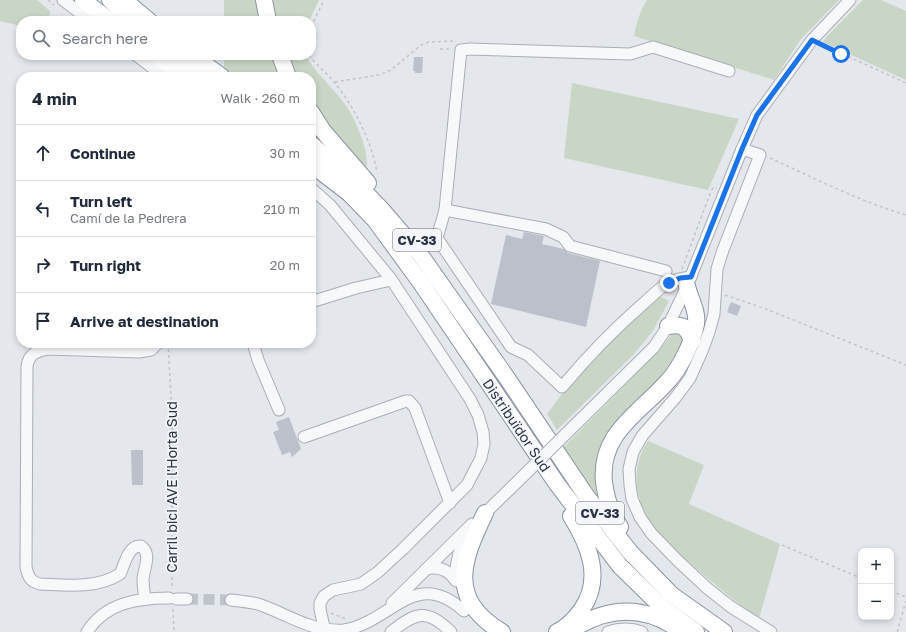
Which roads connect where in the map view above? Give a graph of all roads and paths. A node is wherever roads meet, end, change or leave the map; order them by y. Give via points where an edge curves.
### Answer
1 (63, 0) edge
2 (83, 0) edge
3 (110, 0) edge
4 (124, 0) edge
5 (264, 0) edge
6 (324, 0) edge
7 (850, 0) edge
8 (84, 16) edge
9 (104, 16) edge
10 (128, 16) edge
11 (143, 16) edge
12 (267, 16) edge
13 (316, 17) edge
14 (812, 40) junction
15 (143, 60) edge
16 (163, 60) edge
17 (184, 60) edge
18 (200, 60) edge
19 (282, 60) edge
20 (314, 60) edge
21 (729, 71) dead end
22 (158, 72) edge
23 (178, 72) edge
24 (200, 72) edge
25 (215, 72) edge
26 (286, 72) edge
27 (906, 83) edge
28 (316, 120) edge
29 (316, 148) edge
30 (742, 149) junction
31 (760, 155) junction
32 (316, 162) edge
33 (316, 168) edge
34 (378, 172) dead end
35 (720, 188) dead end
36 (316, 192) edge
37 (358, 201) junction
38 (445, 210) junction
39 (906, 215) edge
40 (682, 269) dead end
41 (666, 271) dead end
42 (391, 280) junction
43 (689, 282) junction
44 (716, 291) junction
45 (316, 300) edge
46 (668, 326) junction
47 (692, 340) junction
48 (153, 348) edge
49 (168, 348) edge
50 (254, 348) edge
51 (906, 365) edge
52 (507, 378) junction
53 (279, 410) dead end
54 (304, 437) dead end
55 (557, 484) junction
56 (450, 503) junction
57 (479, 521) junction
58 (782, 545) dead end
59 (426, 569) junction
60 (858, 577) edge
61 (455, 579) junction
62 (894, 592) edge
63 (438, 594) junction
64 (906, 597) edge
65 (145, 599) junction
66 (176, 600) junction
67 (230, 600) tunnel mouth
68 (906, 601) edge
69 (464, 611) junction
70 (381, 615) junction
71 (720, 630) edge
72 (87, 632) edge
73 (174, 632) edge
74 (325, 632) edge
75 (391, 632) edge
76 (450, 632) edge
77 (485, 632) edge
78 (497, 632) edge
79 (502, 632) edge
80 (557, 632) edge
81 (569, 632) edge
82 (608, 632) edge
83 (642, 632) edge
84 (682, 632) edge
85 (696, 632) edge
86 (771, 632) edge
87 (897, 632) edge

1 - 8 street
2 - 9 highway
3 - 10 highway
4 - 11 highway
5 - 12 highway
6 - 13 path
7 - 14 street
14 - 27 path
14 - 30 street via 757,115
15 - 22 street
16 - 23 highway
17 - 24 highway
18 - 25 highway
19 - 26 highway
20 - 34 path via 335,82 361,125
21 - 38 street via 654,47 630,54 461,50
28 - 52 highway, CV-33 via 423,248
29 - 52 highway via 360,187 419,253
30 - 31 street
30 - 43 street
31 - 39 path via 763,154 822,182
31 - 44 street via 723,250
32 - 37 highway, CV-33
33 - 37 highway
35 - 40 path via 713,188 711,191
36 - 42 street via 330,204
37 - 55 highway, Distribuïdor Sud / CV-33 via 422,283
38 - 41 street via 546,229 563,237 570,246
38 - 43 street via 437,238 512,347 528,355 562,387 604,341 656,293 680,278
42 - 45 street
42 - 56 street via 470,399 483,432 484,444 476,471
43 - 46 street
43 - 47 highway via 696,315
44 - 51 path
44 - 86 street via 709,332 690,378 642,436 633,452 629,469 632,499 651,533 706,588
46 - 47 highway via 682,326 688,330
46 - 57 street, bridge via 654,347
47 - 71 highway via 669,381 618,431 605,461 604,478 606,495 614,518 634,546 676,590
48 - 65 street via 139,352 41,350 30,357 26,367 26,567 30,580 40,584 103,582 120,574 130,550 141,546 147,560 143,581
49 - 66 path, Carril bici AVE l'Horta Sud
50 - 53 street
52 - 71 highway, Distribuïdor Sud / CV-33 via 587,496 630,552 672,595
54 - 56 street via 409,401 415,408
55 - 80 highway via 560,499 586,544 593,574 585,605 568,625
55 - 85 highway, Distribuïdor Sud / CV-33 via 620,566 663,608
56 - 74 street via 371,578 361,584 333,590 324,596 320,609
57 - 59 street
57 - 61 street via 463,551
57 - 79 highway via 464,567 465,587 471,603 481,616
58 - 60 path
59 - 61 street via 439,568 449,571
59 - 70 street
61 - 63 street via 452,586
61 - 69 highway
61 - 78 street via 466,604 477,619 489,630
62 - 64 path
63 - 69 street
63 - 70 street via 409,596
65 - 66 street
65 - 72 street via 119,605 104,613
66 - 73 path, Carril bici AVE l'Horta Sud
67 - 74 street via 258,605 309,628
68 - 87 path
69 - 77 highway
70 - 74 street via 354,628
75 - 76 street via 413,618 425,615 440,621
81 - 84 highway via 597,616 616,612 633,612 656,618 668,622
82 - 83 street via 625,629

